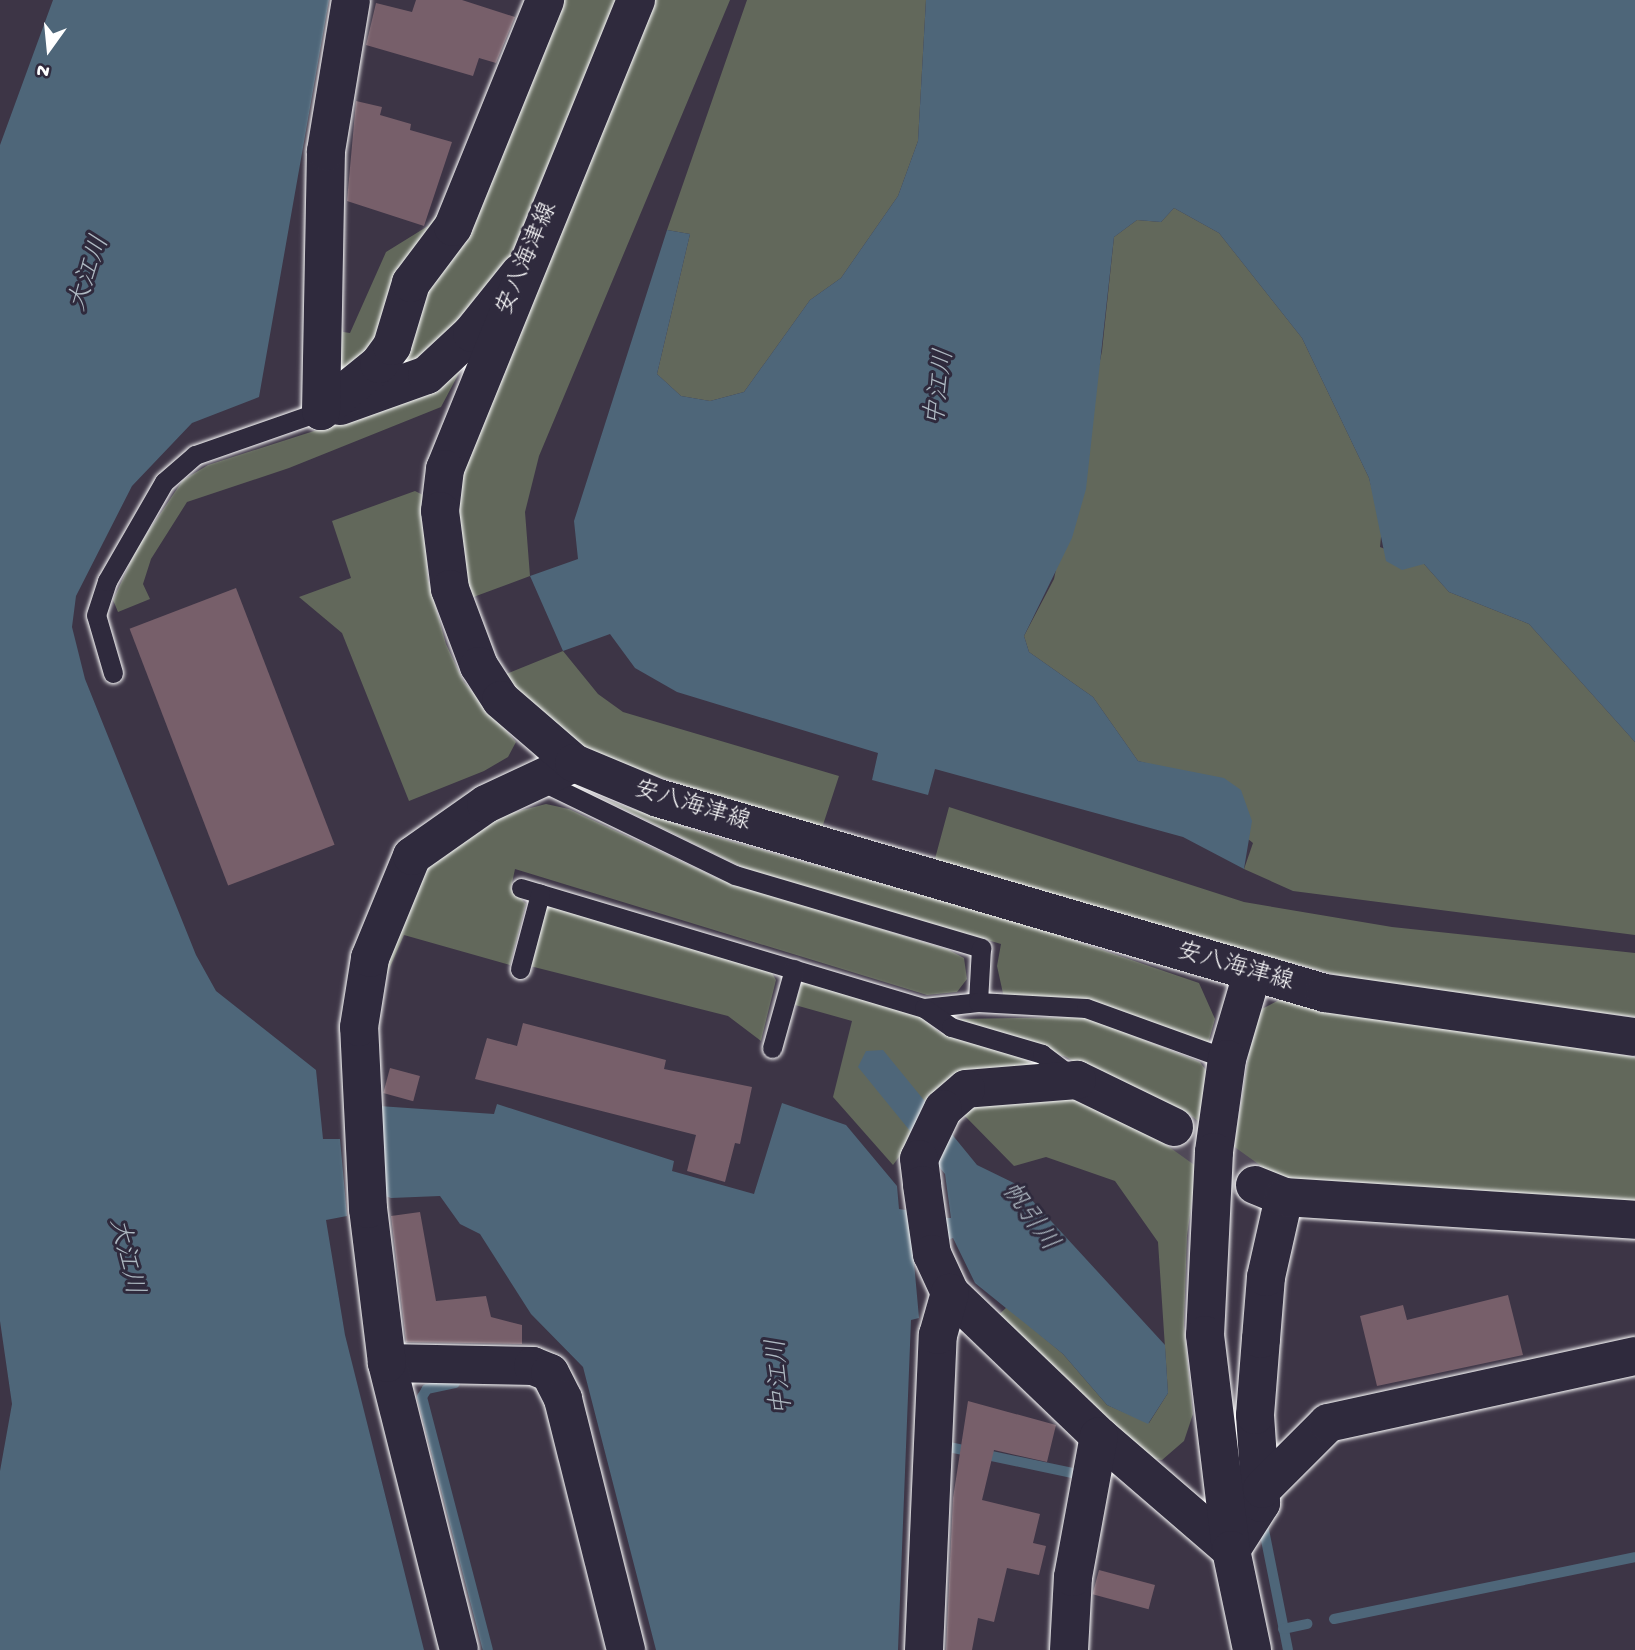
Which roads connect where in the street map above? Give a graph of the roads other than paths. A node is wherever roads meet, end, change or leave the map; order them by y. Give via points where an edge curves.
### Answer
1 (351, 0) edge
2 (545, 0) edge
3 (636, 0) edge
4 (525, 267) junction
5 (321, 411) junction
6 (113, 673) dead end
7 (574, 763) junction
8 (537, 779) junction
9 (520, 969) dead end
10 (794, 969) junction
11 (1252, 974) junction
12 (978, 1002) junction
13 (924, 1008) junction
14 (1635, 1037) edge
15 (772, 1048) dead end
16 (1227, 1059) junction
17 (1077, 1080) junction
18 (1174, 1127) tunnel mouth
19 (1635, 1220) edge
20 (950, 1293) junction
21 (1635, 1356) edge
22 (387, 1363) junction
23 (1099, 1436) junction
24 (1262, 1489) junction
25 (1231, 1550) junction
26 (459, 1650) edge
27 (626, 1650) edge
28 (924, 1650) edge
29 (1069, 1650) edge
30 (1252, 1650) edge

1 - 5 street via 326,151
2 - 5 street via 453,227 411,283 392,346 379,364
3 - 4 street, 安八海津線
4 - 5 street via 472,333 427,374
4 - 7 street, 安八海津線 via 445,469 440,511 443,553 462,628 479,666 501,699
5 - 6 lane via 195,455 164,482 126,543 96,615
7 - 8 street
7 - 11 street, 安八海津線 via 658,798
8 - 12 lane via 735,875 981,948
8 - 22 street via 486,804 412,856 370,958 359,1027 362,1122
9 - 10 lane via 530,891
10 - 13 lane
10 - 15 lane
11 - 14 street, 安八海津線 via 1405,1008
11 - 16 street
12 - 13 lane
12 - 16 lane via 1086,1007
13 - 17 lane via 951,1027 1042,1054
16 - 25 street via 1207,1228 1205,1335
17 - 18 street
17 - 20 street via 966,1089 943,1109 919,1159 932,1254
19 - 24 street via 1269,1191 1255,1415
20 - 23 street
20 - 28 street via 938,1335
21 - 24 street via 1328,1423
22 - 26 street
22 - 27 street via 533,1366 550,1373 563,1399
23 - 25 street
23 - 29 street via 1073,1577
24 - 25 street via 1261,1503
25 - 30 street

